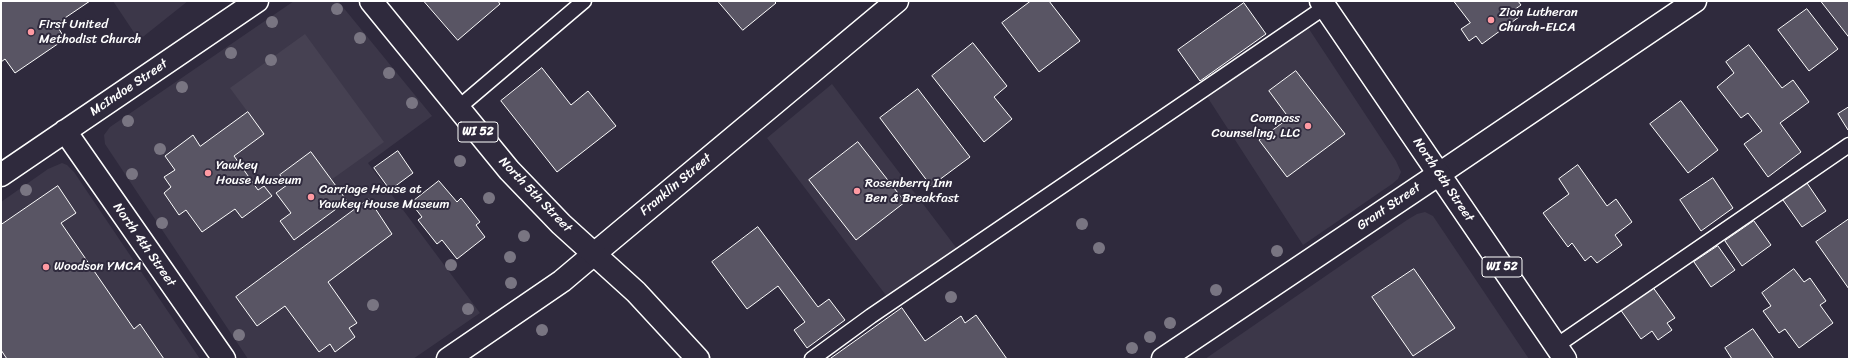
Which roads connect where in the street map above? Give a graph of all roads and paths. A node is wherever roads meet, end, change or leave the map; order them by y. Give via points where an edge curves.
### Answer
1 (236, 1) edge
2 (258, 1) edge
3 (371, 1) edge
4 (584, 1) edge
5 (897, 1) edge
6 (1695, 1) edge
7 (1323, 4) edge
8 (208, 34) junction
9 (458, 108) junction
10 (65, 131) junction
11 (1849, 145) edge
12 (1439, 174) junction
13 (1, 175) edge
14 (594, 254) junction
15 (1560, 352) edge
16 (224, 359) edge
17 (448, 359) edge
18 (698, 359) edge
19 (812, 359) edge
20 (1164, 359) edge

1 - 8 street
2 - 8 street, McIndoe Street
3 - 9 street, North 5th Street / WI 52
4 - 9 lane
5 - 14 street, Franklin Street
6 - 12 street, Grant Street
7 - 12 street, North 6th Street / WI 52
7 - 19 lane
8 - 10 street, McIndoe Street
9 - 14 street, North 5th Street / WI 52 via 509,170
10 - 13 street, McIndoe Street
10 - 16 street, North 4th Street
11 - 15 lane
12 - 15 street, North 6th Street / WI 52
12 - 20 street, Grant Street
14 - 17 street, Franklin Street via 562,281
14 - 18 street, North 5th Street / WI 52 via 636,292

